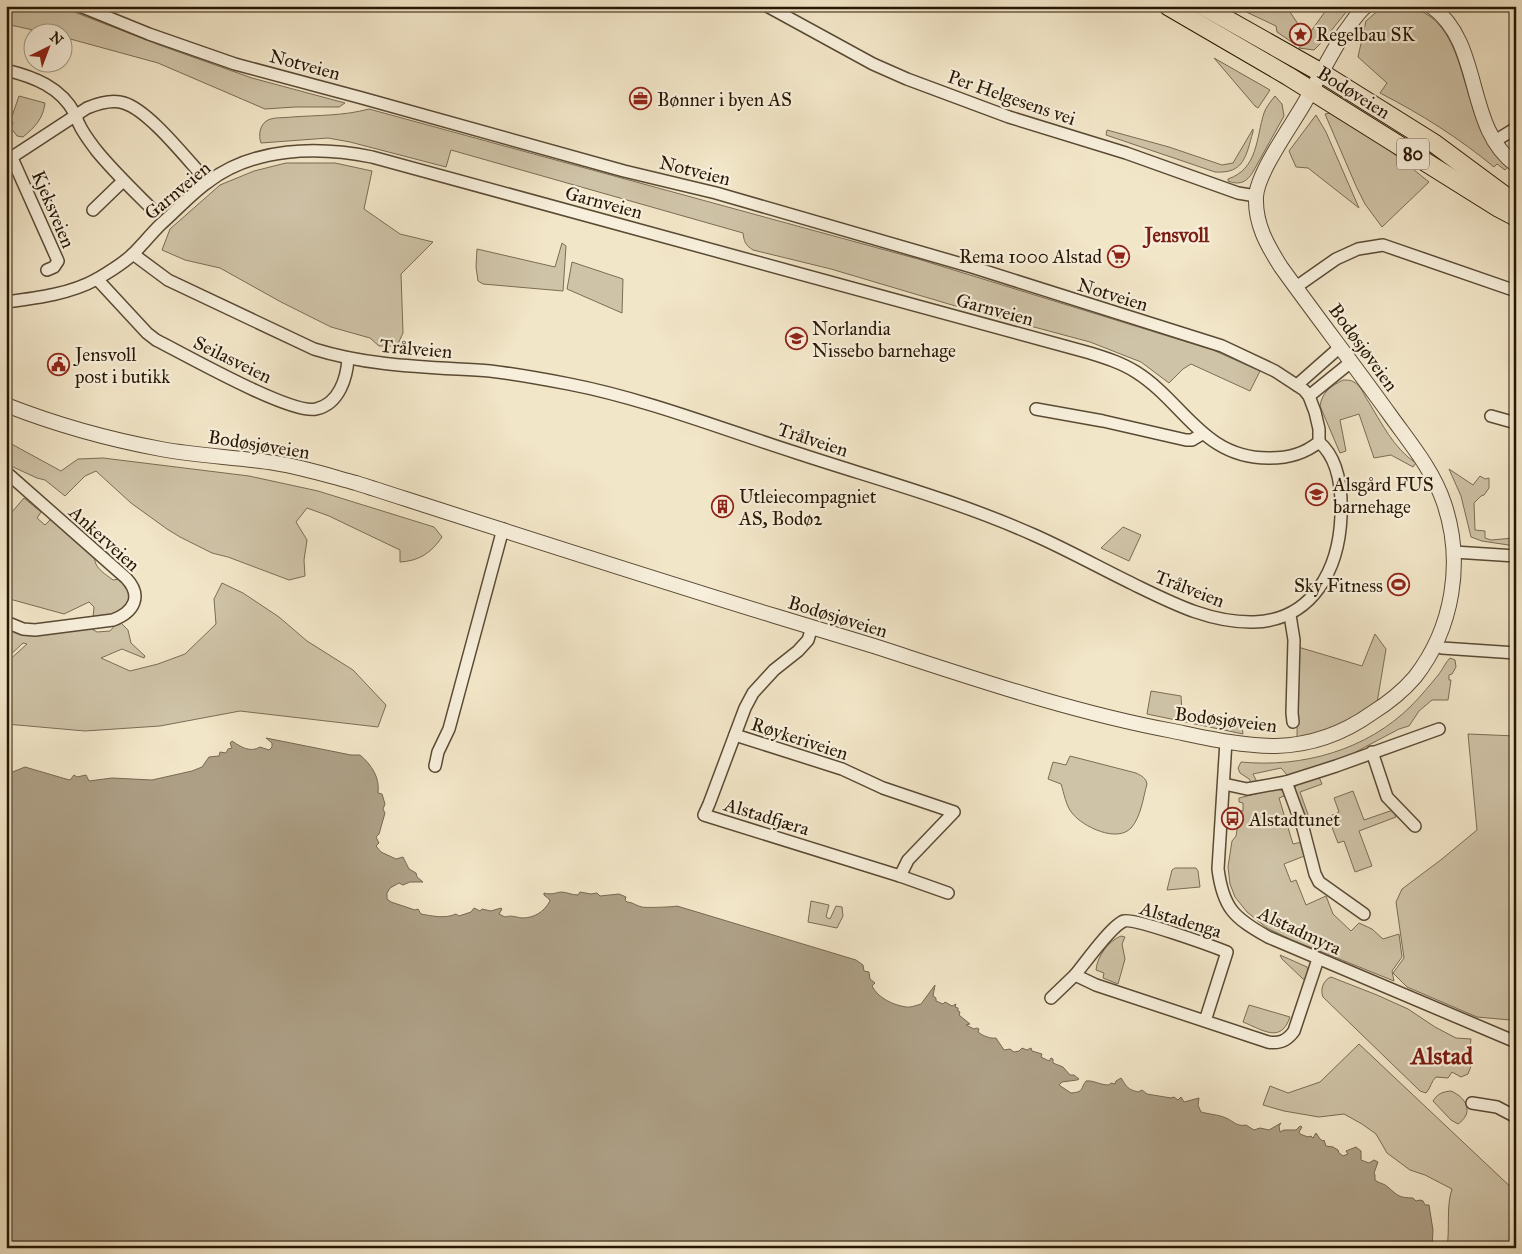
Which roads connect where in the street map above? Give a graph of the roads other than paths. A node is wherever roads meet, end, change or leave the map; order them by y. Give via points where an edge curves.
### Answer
1 (80, 6) edge
2 (767, 6) edge
3 (1168, 6) edge
4 (1204, 6) edge
5 (1366, 6) edge
6 (1433, 7) edge
7 (6, 70) edge
8 (1320, 72) junction
9 (1311, 90) junction
10 (76, 115) junction
11 (1516, 128) edge
12 (1495, 141) junction
13 (9, 159) edge
14 (1516, 165) edge
15 (124, 181) junction
16 (208, 182) junction
17 (1256, 196) junction
18 (1516, 204) edge
19 (151, 208) dead end
20 (93, 210) dead end
21 (1516, 217) edge
22 (133, 254) junction
23 (47, 270) dead end
24 (97, 279) junction
25 (1296, 287) junction
26 (1516, 291) edge
27 (6, 302) edge
28 (1340, 347) junction
29 (348, 358) junction
30 (1351, 362) junction
31 (1297, 385) junction
32 (1309, 396) junction
33 (6, 406) edge
34 (1036, 409) dead end
35 (1492, 416) dead end
36 (1516, 423) edge
37 (1202, 434) junction
38 (1319, 442) junction
39 (6, 472) edge
40 (504, 529) junction
41 (1454, 552) junction
42 (1516, 556) edge
43 (1290, 615) junction
44 (6, 622) edge
45 (812, 627) junction
46 (1435, 645) junction
47 (1516, 654) edge
48 (1293, 722) dead end
49 (1439, 729) dead end
50 (735, 735) junction
51 (1226, 741) junction
52 (1372, 752) junction
53 (435, 766) dead end
54 (1286, 782) junction
55 (1224, 784) junction
56 (1415, 826) dead end
57 (900, 876) junction
58 (948, 893) dead end
59 (1364, 914) dead end
60 (1318, 959) junction
61 (1075, 975) junction
62 (1051, 998) dead end
63 (1205, 1021) junction
64 (1516, 1042) edge
65 (1472, 1103) dead end
66 (1516, 1117) edge

1 - 31 street, Notveien via 234,64 624,171 716,192 1178,331 1249,358
2 - 17 street, Per Helgesens vei via 907,79 1009,117 1126,153 1238,193
3 - 9 main road, Bodøveien / 80
4 - 8 main road, Bodøveien / 80
5 - 8 street, Bodøsjøveien via 1350,24
6 - 12 street via 1445,19 1462,47 1484,118
7 - 10 street via 40,80 66,100
8 - 9 street, Bodøsjøveien
8 - 18 main road, Bodøveien / 80 via 1435,144
9 - 17 street, Bodøsjøveien via 1264,170
9 - 21 main road, Bodøveien / 80
10 - 13 street
10 - 15 street via 96,149
10 - 16 street via 105,102 134,107 150,118
11 - 12 street
12 - 14 street
13 - 23 street, Kjeksveien via 58,261
15 - 19 street
15 - 20 street
16 - 22 street, Garnveien
16 - 37 street, Garnveien via 245,162 283,152 327,150 372,157 1115,361 1157,389
17 - 25 street, Bodøsjøveien via 1260,230 1267,246
22 - 24 street, Garnveien
22 - 29 street, Trålveien via 168,280 305,345
24 - 27 street, Garnveien via 60,294
24 - 29 street, Seilasveien via 156,340 251,389 300,408 314,410 326,406 336,396 345,380
25 - 26 street via 1342,256 1358,249 1383,246
25 - 28 street, Bodøsjøveien
28 - 30 street, Bodøsjøveien
28 - 31 street
29 - 43 street, Trålveien via 401,366 494,372 572,385 637,401 989,517 1210,618 1254,622
30 - 32 street
30 - 41 street, Bodøsjøveien via 1430,473 1443,501
31 - 32 street, Notveien
32 - 38 street via 1319,428
33 - 40 street, Bodøsjøveien via 47,422 126,442 164,450 276,463 315,472
34 - 37 street via 1186,440
35 - 36 street
37 - 38 street, Garnveien via 1239,454 1262,458 1301,454
38 - 43 street, Trålveien via 1330,454 1338,481 1340,539 1332,566 1321,585
39 - 44 street, Ankerveien via 126,578 136,595 127,612 113,620 35,630
40 - 45 street, Bodøsjøveien
40 - 53 street via 449,729
41 - 42 street
41 - 46 street, Bodøsjøveien via 1454,579 1445,621
43 - 48 street via 1294,640
45 - 50 street, Røykeriveien via 808,640 754,693
45 - 51 street, Bodøsjøveien via 1070,708
46 - 47 street
46 - 51 street, Bodøsjøveien via 1414,678 1391,700 1356,724 1324,738 1297,744
49 - 52 street
50 - 57 street, Alstadfjæra via 704,814
50 - 57 street, Røykeriveien via 842,769 883,788 954,812 908,860
51 - 55 street, Alstadmyra
52 - 54 street
52 - 56 street via 1387,797
54 - 55 street via 1247,789
54 - 59 street via 1304,828 1314,874 1319,882
55 - 60 street, Alstadmyra via 1218,869 1225,902 1249,927
57 - 58 street, Alstadfjæra
60 - 63 street via 1294,1031 1286,1040 1268,1042
60 - 64 street, Alstadmyra
61 - 62 street, Alstadenga
61 - 63 street
61 - 63 street, Alstadenga via 1114,928 1125,921 1211,946 1227,952
65 - 66 street via 1497,1107

